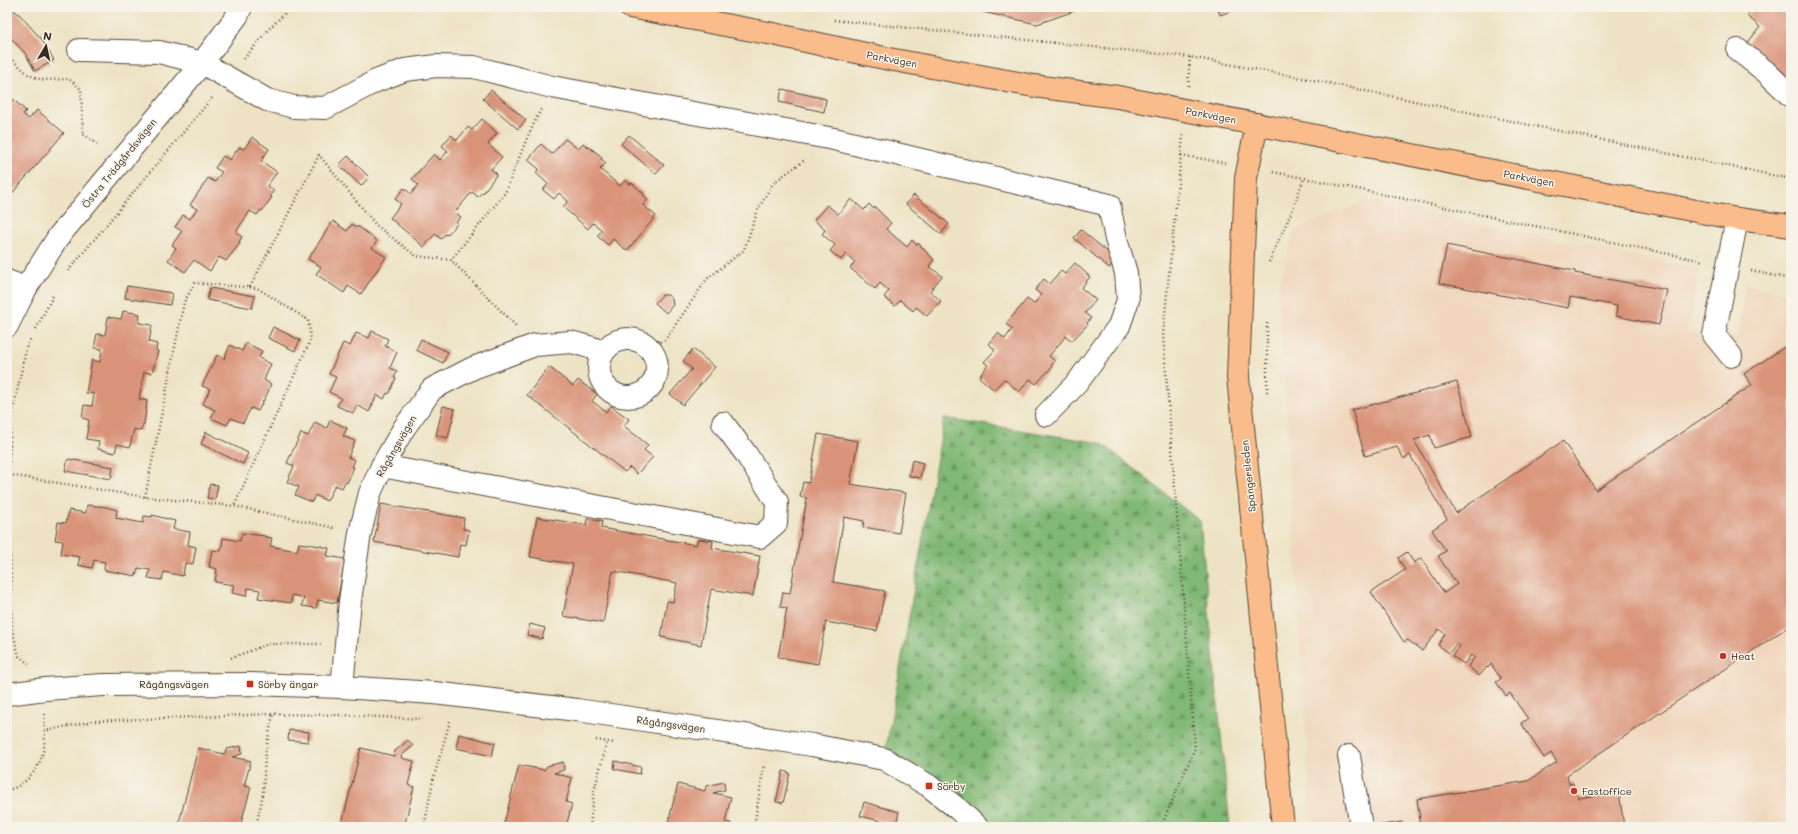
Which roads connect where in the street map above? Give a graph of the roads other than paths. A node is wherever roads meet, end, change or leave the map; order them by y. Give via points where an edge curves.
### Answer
1 (241, 7) edge
2 (630, 7) edge
3 (79, 50) dead end
4 (1738, 50) dead end
5 (202, 63) junction
6 (1791, 96) edge
7 (1257, 124) junction
8 (1737, 219) junction
9 (1791, 226) edge
10 (17, 284) edge
11 (7, 326) edge
12 (602, 354) junction
13 (1731, 356) dead end
14 (1046, 415) dead end
15 (722, 423) dead end
16 (382, 466) junction
17 (342, 686) junction
18 (7, 694) edge
19 (1349, 756) dead end
20 (977, 827) edge
21 (1284, 827) edge
22 (1361, 827) edge

1 - 5 street, Östra Trädgårdsvägen
2 - 7 main road, Parkvägen via 889,59
3 - 5 street via 159,52
4 - 6 street
5 - 10 street, Östra Trädgårdsvägen
5 - 14 street via 266,100 294,107 324,108 376,81 405,70 436,66 474,67 552,87 834,139 1110,205 1126,273 1128,300 1119,326 1077,383
7 - 8 main road, Parkvägen
7 - 21 main road, Spängersleden via 1246,178 1238,377
8 - 9 main road, Parkvägen
8 - 13 street via 1714,335
10 - 11 street, Östra Trädgårdsvägen
12 - 12 street via 615,341 634,339 650,348 658,365 654,382 641,395 622,397 606,388 599,372
12 - 16 street, Rågångsvägen via 571,342 535,345 473,368 432,389 404,428
15 - 16 street via 746,454 776,502 776,523 760,537
16 - 17 street, Rågångsvägen via 370,493 360,533
17 - 18 street, Rågångsvägen via 103,685
17 - 20 street, Rågångsvägen via 434,693 577,710 812,744 884,760 929,786
19 - 22 street

